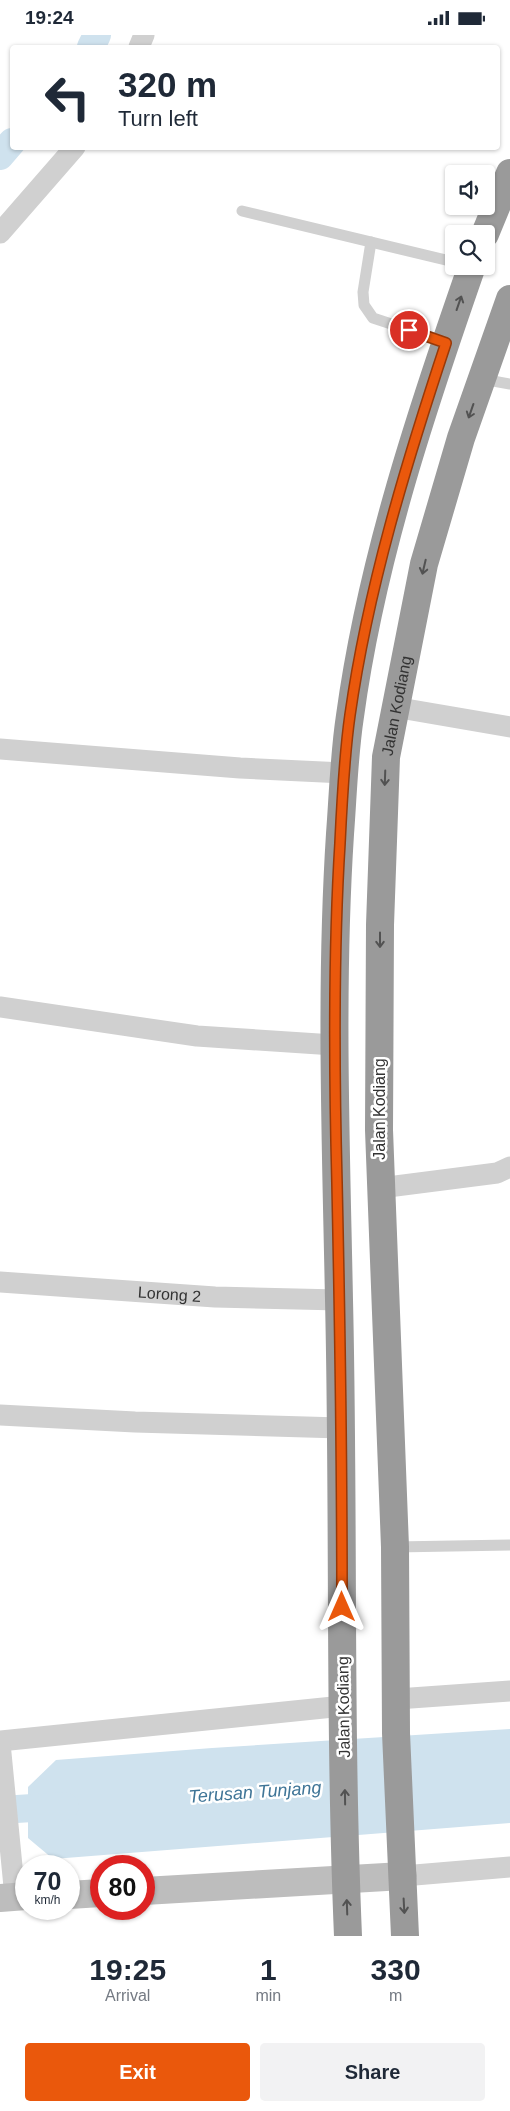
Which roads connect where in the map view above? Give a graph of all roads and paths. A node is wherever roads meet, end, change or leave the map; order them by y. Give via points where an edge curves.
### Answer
1 (72, 150) edge
2 (510, 173) edge
3 (242, 211) dead end
4 (489, 225) edge
5 (0, 233) edge
6 (371, 242) junction
7 (445, 260) edge
8 (468, 275) edge
9 (510, 299) edge
10 (446, 343) junction
11 (482, 379) junction
12 (510, 384) edge
13 (394, 707) junction
14 (510, 727) edge
15 (0, 749) edge
16 (344, 773) junction
17 (0, 1007) edge
18 (334, 1045) junction
19 (510, 1167) edge
20 (380, 1188) junction
21 (0, 1282) edge
22 (339, 1300) junction
23 (0, 1415) edge
24 (341, 1428) junction
25 (510, 1545) edge
26 (395, 1547) junction
27 (510, 1691) edge
28 (397, 1699) junction
29 (343, 1705) junction
30 (0, 1742) edge
31 (510, 1867) edge
32 (403, 1876) junction
33 (346, 1878) junction
34 (155, 1890) edge
35 (14, 1897) edge
36 (348, 1936) edge
37 (406, 1936) edge

1 - 5 street
2 - 4 highway
3 - 6 lane
6 - 7 lane
6 - 10 lane via 363,292 364,305 372,318
10 -> 8 highway, Jalan Kodiang
9 - 11 highway, Jalan Kodiang
10 - 16 highway, Jalan Kodiang via 382,554 350,715
11 - 12 lane
11 -> 13 highway, Jalan Kodiang via 424,564
13 - 14 street
13 -> 20 highway, Jalan Kodiang via 386,757 380,915
15 - 16 street
16 - 18 highway, Jalan Kodiang via 336,906
17 - 18 street via 197,1036
18 - 22 highway, Jalan Kodiang
19 - 20 street via 497,1173
20 - 26 highway, Jalan Kodiang
21 - 22 street, Lorong 2 via 215,1297
22 - 24 highway, Jalan Kodiang
23 - 24 street
24 - 29 highway, Jalan Kodiang
25 - 26 lane
26 - 28 highway, Jalan Kodiang
27 - 28 street
28 - 32 highway, Jalan Kodiang
29 - 30 street
33 -> 29 highway, Jalan Kodiang
30 - 35 street
31 - 32 street
32 - 33 main road
32 -> 37 highway, Jalan Kodiang
33 - 34 main road
36 -> 33 highway, Jalan Kodiang

